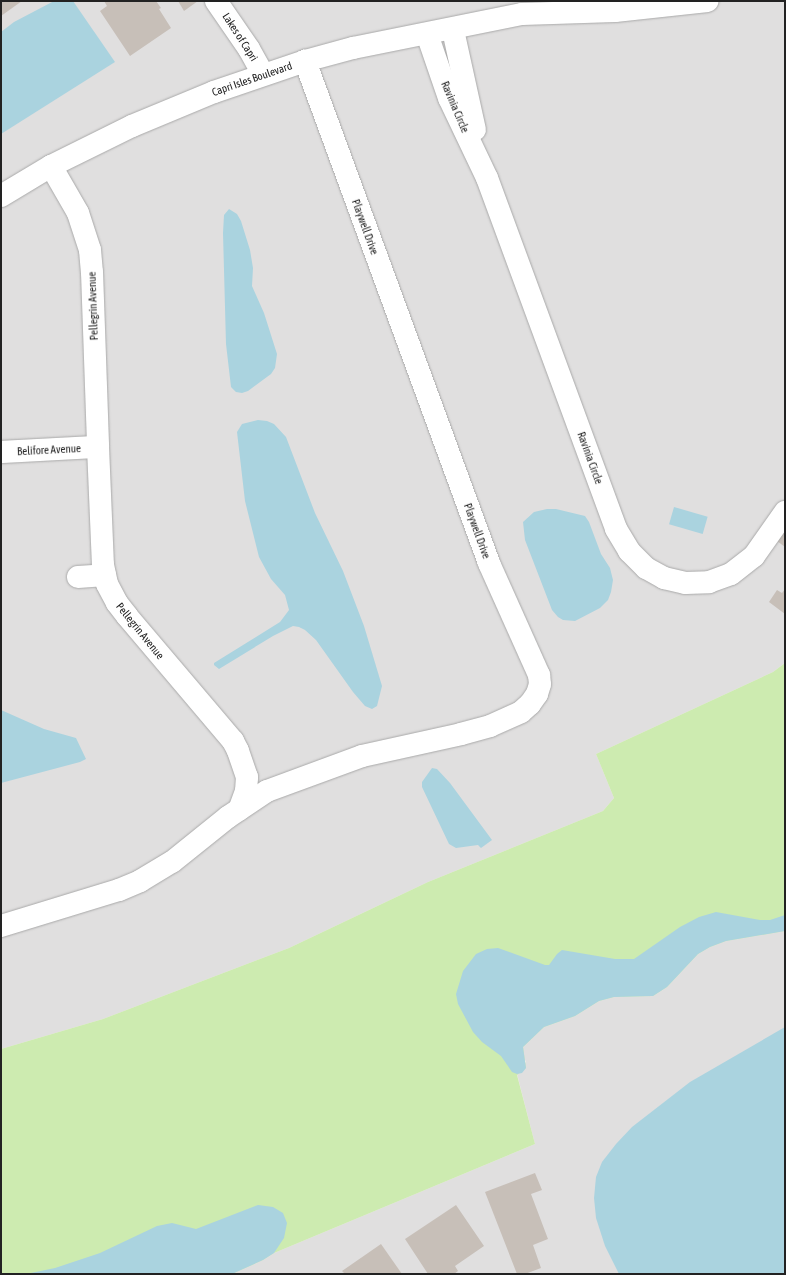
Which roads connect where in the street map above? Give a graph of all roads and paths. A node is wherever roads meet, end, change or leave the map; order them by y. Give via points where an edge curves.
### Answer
1 (216, 1) edge
2 (707, 1) edge
3 (545, 7) edge
4 (521, 8) edge
5 (453, 30) junction
6 (427, 34) junction
7 (304, 61) junction
8 (263, 74) junction
9 (51, 166) junction
10 (487, 178) junction
11 (1, 196) edge
12 (98, 448) junction
13 (1, 452) edge
14 (785, 512) edge
15 (105, 575) junction
16 (78, 577) dead end
17 (239, 810) junction
18 (1, 926) edge

1 - 8 street, Lakes of Capri
2 - 3 street, Capri Isles Boulevard via 615,11
3 - 4 street, Capri Isles Boulevard
4 - 5 street, Capri Isles Boulevard
5 - 6 street, Capri Isles Boulevard
5 - 10 street, Ravinia Circle via 466,96
6 - 7 street, Capri Isles Boulevard via 353,48
6 - 10 street, Ravinia Circle via 449,98
7 - 8 street, Capri Isles Boulevard
7 - 17 street, Playwell Drive via 486,556 508,610 536,667 540,684 530,704 508,719 461,734 362,756 334,765 267,791
8 - 9 street, Capri Isles Boulevard via 100,140
9 - 11 street, Capri Isles Boulevard
9 - 12 street, Pellegrin Avenue via 78,213 90,250
10 - 14 street, Ravinia Circle via 616,529 637,561 655,574 680,582 697,584 720,579 743,566 754,556
12 - 13 street, Belifore Avenue
12 - 15 street, Pellegrin Avenue
15 - 16 street
15 - 17 street, Pellegrin Avenue via 117,603 233,742 247,777 246,791
17 - 18 street via 172,862 140,881 119,890

